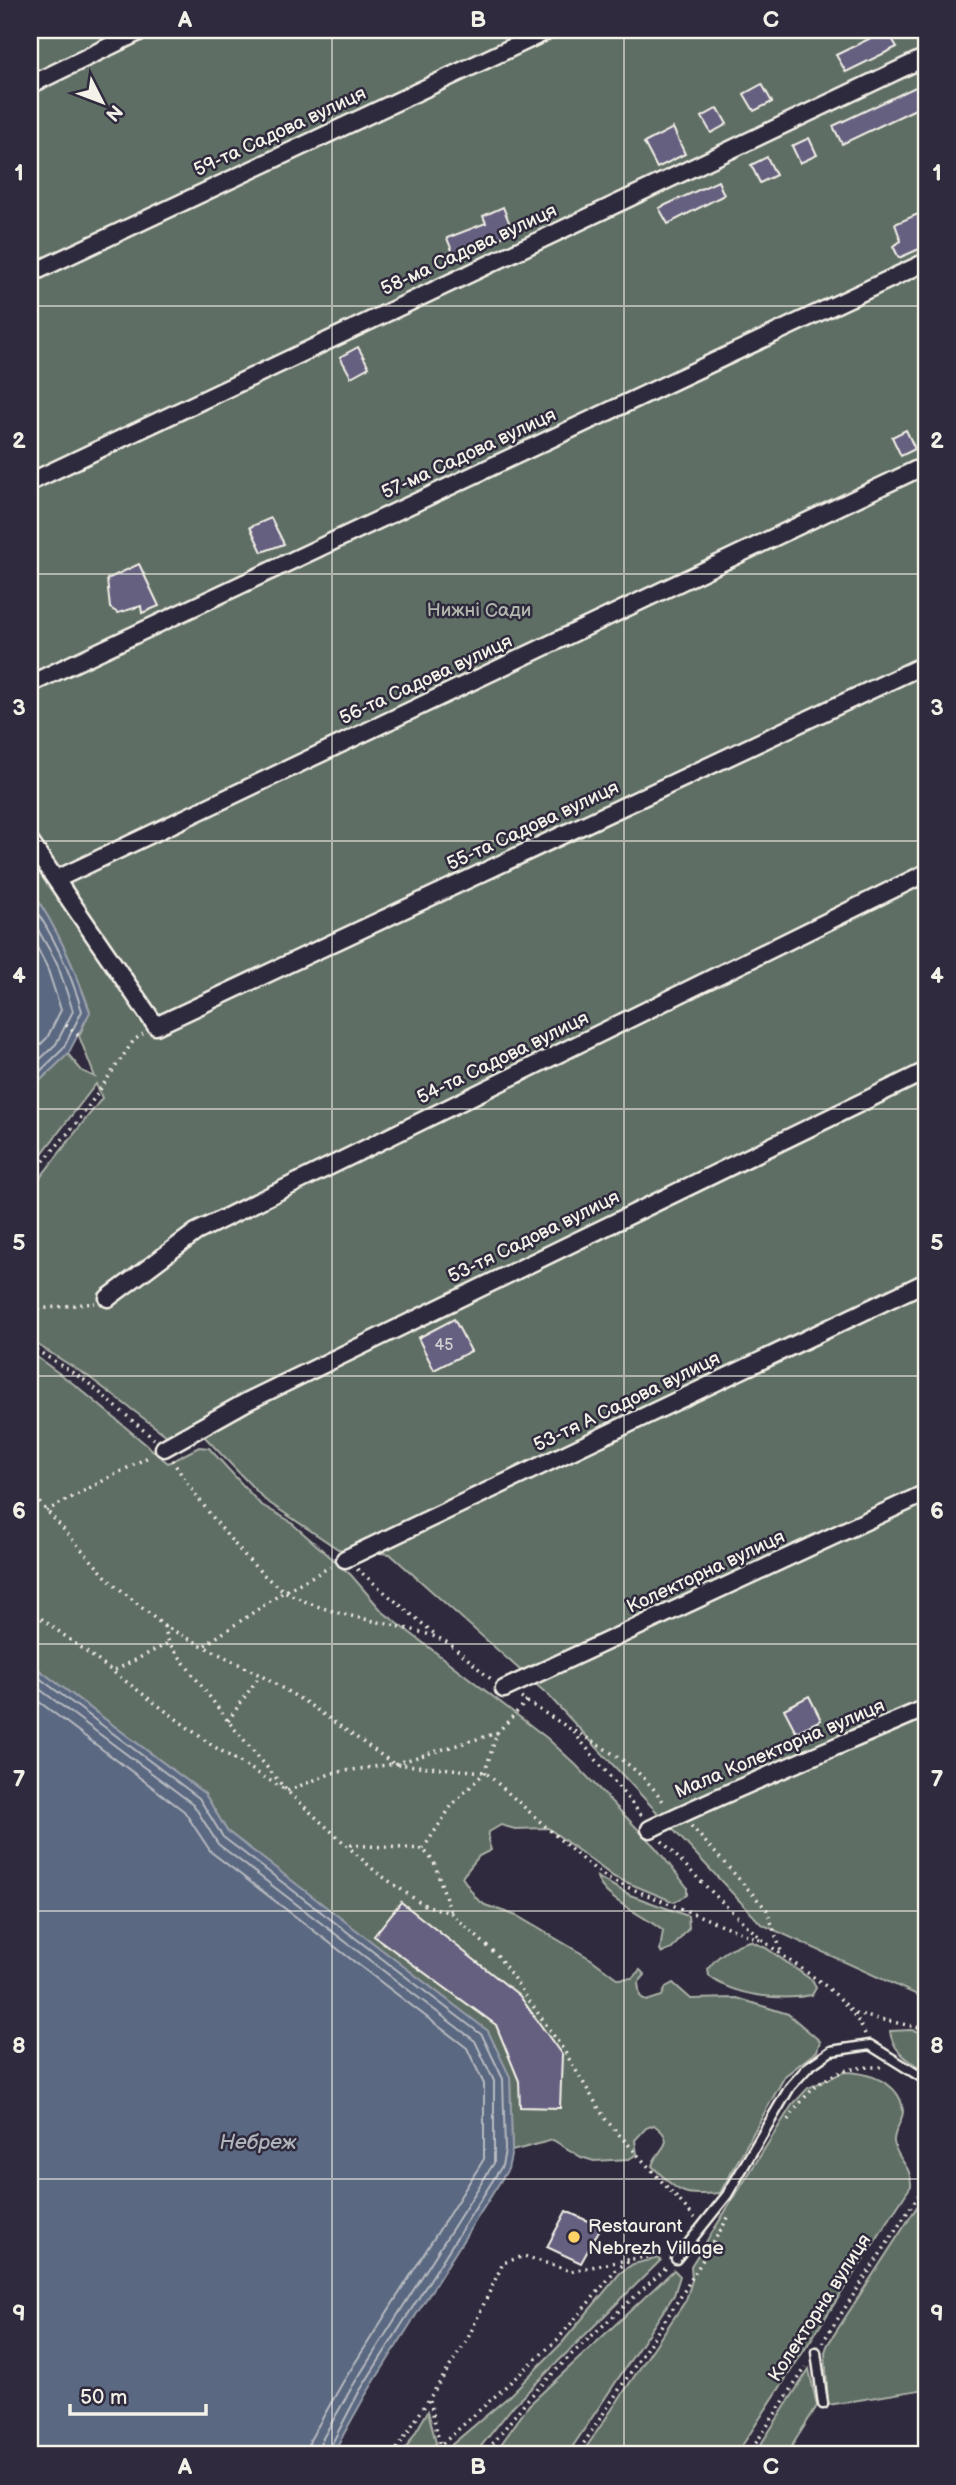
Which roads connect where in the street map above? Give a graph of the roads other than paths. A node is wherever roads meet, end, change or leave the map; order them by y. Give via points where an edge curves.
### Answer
1 (143, 30) edge
2 (549, 30) edge
3 (923, 30) edge
4 (926, 36) edge
5 (926, 57) edge
6 (30, 85) edge
7 (926, 262) edge
8 (30, 274) edge
9 (926, 465) edge
10 (30, 482) edge
11 (926, 664) edge
12 (30, 684) edge
13 (30, 842) edge
14 (926, 873) edge
15 (57, 879) junction
16 (926, 1071) edge
17 (926, 1282) edge
18 (108, 1298) road end
19 (164, 1448) road end
20 (926, 1493) edge
21 (345, 1559) road end
22 (504, 1689) road end
23 (926, 1708) edge
24 (650, 1829) road end
25 (926, 2080) edge
26 (676, 2259) road end
27 (816, 2352) road end
28 (824, 2404) dead end

1 - 6 street
2 - 8 street, 59-та Садова вулиця
3 - 4 street
5 - 10 street, 58-ма Садова вулиця
7 - 12 street, 57-ма Садова вулиця
9 - 15 street, 56-та Садова вулиця
11 - 15 street, 55-та Садова вулиця via 156,1026
13 - 15 street
14 - 18 street, 54-та Садова вулиця via 196,1232
16 - 19 street, 53-тя Садова вулиця via 248,1401
17 - 21 street, 53-тя А Садова вулиця
20 - 22 street, Колекторна вулиця
23 - 24 street, Мала Колекторна вулиця
25 - 26 lane via 870,2045 831,2050 790,2087 727,2195
27 - 28 lane

